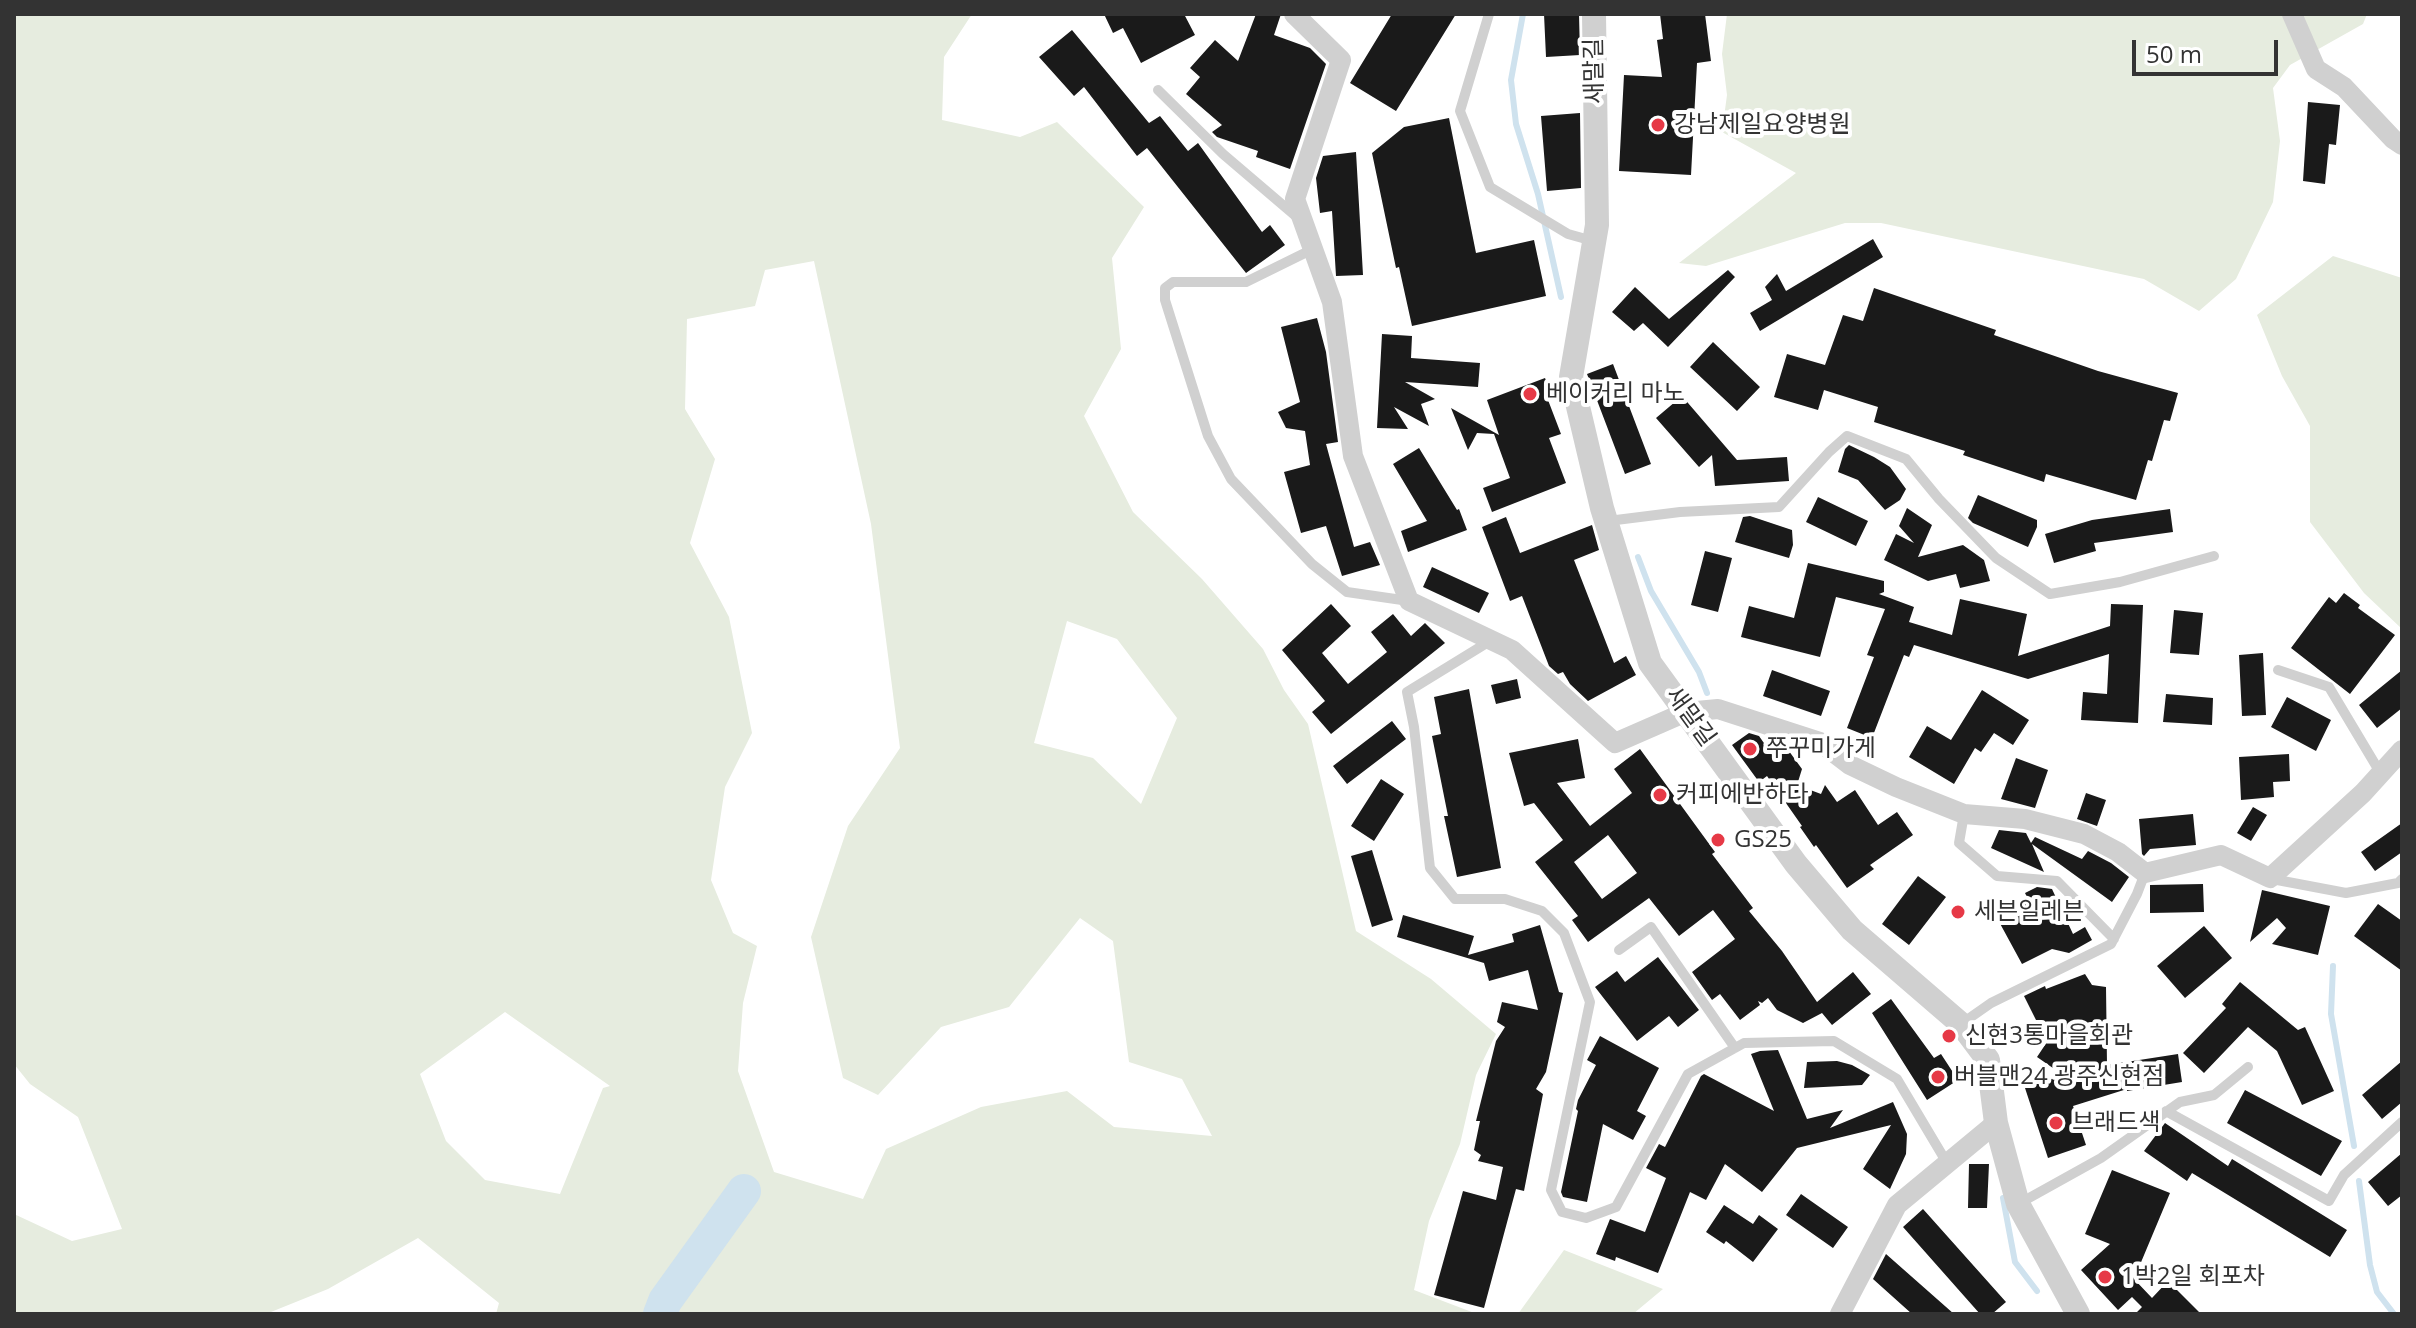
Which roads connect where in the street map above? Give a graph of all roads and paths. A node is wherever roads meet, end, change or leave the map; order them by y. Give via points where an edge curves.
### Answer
1 (1294, 14) edge
2 (1489, 14) edge
3 (1594, 14) edge
4 (2292, 14) edge
5 (1158, 90) dead end
6 (2402, 145) edge
7 (1303, 222) junction
8 (1593, 241) junction
9 (1313, 249) junction
10 (1606, 521) junction
11 (2214, 556) dead end
12 (1409, 601) junction
13 (1492, 640) junction
14 (2278, 670) dead end
15 (1686, 712) junction
16 (2402, 750) edge
17 (2381, 774) junction
18 (1964, 814) junction
19 (2145, 873) junction
20 (2270, 878) junction
21 (2402, 879) edge
22 (2114, 939) junction
23 (1619, 950) dead end
24 (1961, 1024) junction
25 (1735, 1048) junction
26 (2248, 1067) dead end
27 (2166, 1111) junction
28 (2402, 1122) edge
29 (1996, 1123) junction
30 (1947, 1163) junction
31 (2018, 1204) junction
32 (1840, 1314) edge
33 (2078, 1314) edge

1 - 7 street via 1341,60 1295,199
2 - 8 lane via 1460,111 1490,187 1568,234
3 - 8 street, 새말길
4 - 6 street via 2316,69 2344,87
5 - 7 lane
7 - 9 street
8 - 10 street, 새말길 via 1571,377
9 - 12 street via 1332,302 1353,456
9 - 12 lane via 1246,282 1173,282 1165,288 1165,300 1208,436 1231,479 1312,564 1347,592
10 - 11 lane via 1779,507 1847,436 1906,459 1996,558 2050,594 2120,582
10 - 15 street, 새말길 via 1650,663
12 - 13 street
13 - 15 street via 1512,650 1615,743
13 - 25 lane via 1407,692 1430,868 1455,899 1505,899 1542,911 1564,933 1590,1002 1551,1190 1562,1212 1586,1218 1616,1207 1688,1074
14 - 17 lane via 2329,687
15 - 18 street via 1718,709 1820,742 1850,765
15 - 24 street, 새말길 via 1796,864 1852,930
16 - 17 street
17 - 20 street
18 - 19 street via 2025,819 2084,834
18 - 22 lane via 1959,843 1997,876 2057,881
19 - 20 street via 2221,855
19 - 22 lane
20 - 21 lane via 2346,893
22 - 24 lane
23 - 25 lane via 1651,927
24 - 29 street, 새말길 via 1988,1060
25 - 30 lane via 1744,1043 1834,1041 1897,1079
26 - 27 lane via 2214,1095 2180,1102
27 - 28 lane via 2329,1201 2344,1175
27 - 31 lane via 2101,1158
29 - 30 street
29 - 31 street, 새말길
30 - 32 street via 1897,1205
31 - 33 street, 새말길

